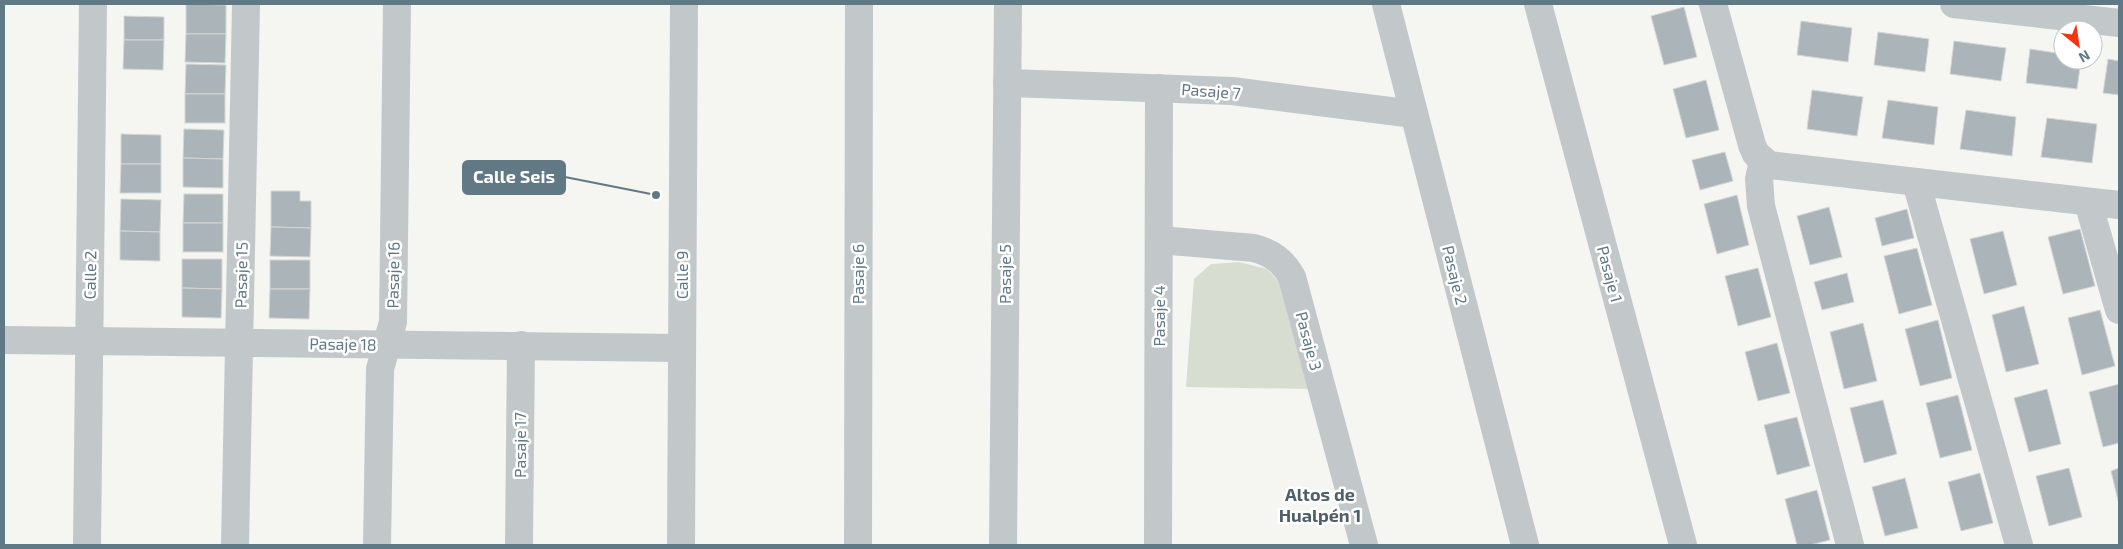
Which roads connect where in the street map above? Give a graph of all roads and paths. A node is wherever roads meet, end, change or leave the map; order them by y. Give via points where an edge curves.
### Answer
1 (93, 4) edge
2 (246, 4) edge
3 (397, 4) edge
4 (684, 4) edge
5 (859, 4) edge
6 (1008, 4) edge
7 (1386, 4) edge
8 (1538, 4) edge
9 (1713, 4) edge
10 (1954, 4) edge
11 (2119, 23) edge
12 (1007, 84) junction
13 (1159, 88) junction
14 (1414, 114) junction
15 (1763, 161) junction
16 (1916, 182) junction
17 (2088, 202) junction
18 (2119, 205) edge
19 (1159, 240) junction
20 (2119, 310) edge
21 (4, 340) edge
22 (89, 341) junction
23 (240, 342) junction
24 (386, 345) junction
25 (521, 346) junction
26 (682, 348) junction
27 (87, 545) edge
28 (235, 545) edge
29 (377, 545) edge
30 (519, 545) edge
31 (681, 545) edge
32 (858, 545) edge
33 (1003, 545) edge
34 (1158, 545) edge
35 (1364, 545) edge
36 (1525, 545) edge
37 (1682, 545) edge
38 (1850, 545) edge
39 (2019, 545) edge

1 - 22 street, Calle 2
2 - 23 street, Pasaje 15
3 - 24 street, Pasaje 16 via 393,322
4 - 26 street, Calle 9
5 - 32 street, Pasaje 6
6 - 12 street, Pasaje 5
7 - 14 street, Pasaje 2
8 - 37 street, Pasaje 1
9 - 15 street via 1752,145
10 - 11 street
12 - 13 street, Pasaje 7
12 - 33 street, Pasaje 5
13 - 14 street, Pasaje 7 via 1232,91
13 - 19 street, Pasaje 4
14 - 36 street, Pasaje 2
15 - 16 street via 1776,167
15 - 38 street via 1759,179 1761,206
16 - 17 street
16 - 39 street
17 - 18 street
17 - 20 street
19 - 34 street, Pasaje 4
19 - 35 street, Pasaje 3 via 1254,248 1268,252 1287,268
21 - 22 street, Pasaje 18
22 - 23 street, Pasaje 18
22 - 27 street, Calle 2
23 - 24 street, Pasaje 18
23 - 28 street, Pasaje 15
24 - 25 street, Pasaje 18
24 - 29 street, Pasaje 16 via 380,369
25 - 26 street, Pasaje 18
25 - 30 street, Pasaje 17
26 - 31 street, Calle 9

